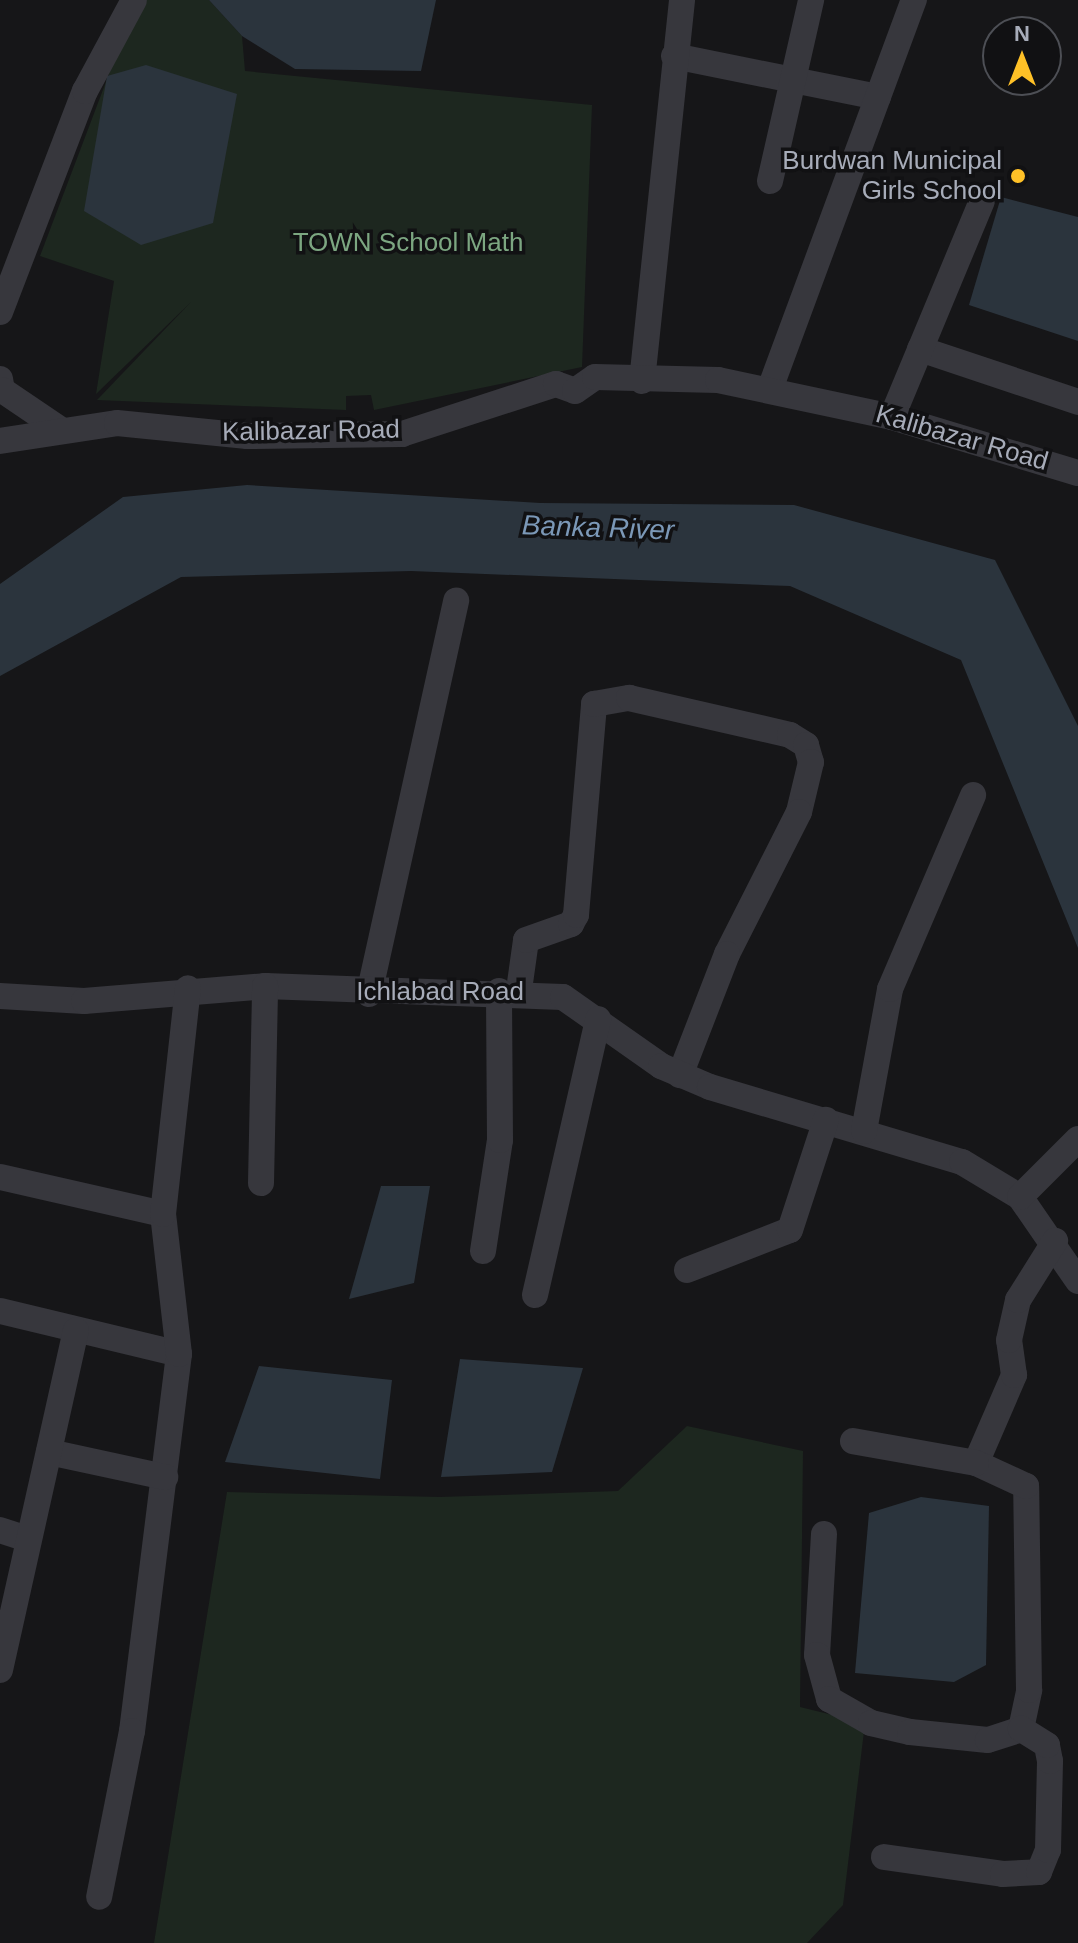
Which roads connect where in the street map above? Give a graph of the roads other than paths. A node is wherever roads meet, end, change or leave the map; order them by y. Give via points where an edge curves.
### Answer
1 (134, 0) edge
2 (682, 0) edge
3 (811, 0) edge
4 (914, 0) edge
5 (674, 56) junction
6 (795, 80) junction
7 (878, 97) junction
8 (770, 181) dead end
9 (982, 201) dead end
10 (0, 312) edge
11 (920, 349) junction
12 (0, 379) edge
13 (642, 381) junction
14 (771, 386) junction
15 (1078, 402) edge
16 (892, 417) junction
17 (61, 430) junction
18 (0, 441) edge
19 (1078, 473) edge
20 (456, 601) dead end
21 (973, 795) dead end
22 (265, 986) junction
23 (188, 988) junction
24 (509, 991) junction
25 (369, 994) junction
26 (0, 996) edge
27 (598, 1019) junction
28 (680, 1075) junction
29 (826, 1120) junction
30 (864, 1131) junction
31 (1078, 1139) edge
32 (0, 1177) edge
33 (261, 1183) dead end
34 (1020, 1197) junction
35 (163, 1214) junction
36 (1055, 1241) junction
37 (483, 1251) dead end
38 (687, 1270) dead end
39 (1078, 1281) edge
40 (535, 1295) dead end
41 (0, 1311) edge
42 (76, 1330) junction
43 (179, 1354) junction
44 (853, 1441) dead end
45 (49, 1452) junction
46 (976, 1463) junction
47 (165, 1477) junction
48 (12, 1534) edge
49 (824, 1534) dead end
50 (0, 1670) edge
51 (1021, 1729) junction
52 (884, 1857) dead end
53 (99, 1897) dead end

1 - 10 street via 85,91
2 - 5 street
3 - 6 street
4 - 7 street
5 - 6 street
5 - 13 street
6 - 7 street
6 - 8 street
7 - 14 street
9 - 11 street
11 - 15 street
11 - 16 street
12 - 17 street via 29,413
13 - 14 street, Kalibazar Road
13 - 17 street, Kalibazar Road via 595,377 575,391 556,384 402,434 247,436 117,423
14 - 16 street, Kalibazar Road
16 - 19 street, Kalibazar Road
17 - 18 street, Kalibazar Road
20 - 25 street
21 - 30 street via 890,989
22 - 23 street, Ichlabad Road
22 - 25 street, Ichlabad Road
22 - 33 street
23 - 26 street, Ichlabad Road via 84,1001
23 - 35 street
24 - 25 street, Ichlabad Road
24 - 27 street, Ichlabad Road via 563,997
24 - 28 street via 526,940 571,924 576,915 594,704 629,698 790,735 806,745 811,762 799,812 727,954
24 - 37 street via 500,1140
27 - 28 street, Ichlabad Road
27 - 40 street
28 - 29 street, Ichlabad Road
29 - 30 street, Ichlabad Road
29 - 38 street via 790,1230
30 - 34 street, Ichlabad Road via 962,1162
31 - 34 street
32 - 35 street
34 - 36 street, Ichlabad Road
35 - 43 street
36 - 39 street, Ichlabad Road
36 - 46 street via 1014,1310 1014,1375
41 - 42 street
42 - 43 street
42 - 45 street
43 - 47 street
44 - 46 street
45 - 47 street
45 - 48 street
46 - 51 street via 1021,1479 1028,1498 1029,1690
47 - 53 street via 132,1731
48 - 50 street
49 - 51 street via 817,1655 829,1699 871,1723 910,1732 988,1740
51 - 52 street via 1047,1745 1050,1761 1048,1850 1039,1872 1003,1874

